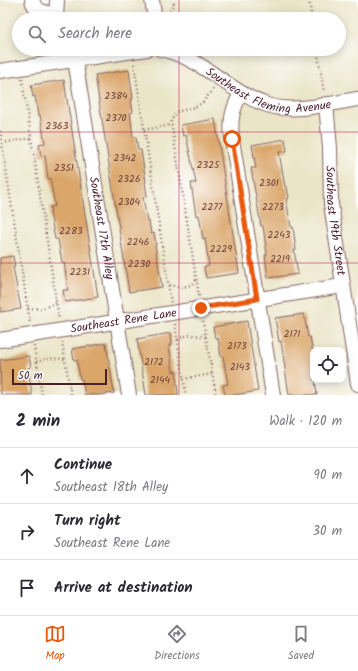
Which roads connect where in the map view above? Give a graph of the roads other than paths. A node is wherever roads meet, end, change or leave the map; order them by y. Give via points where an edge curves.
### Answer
1 (32, 0) edge
2 (58, 0) edge
3 (152, 0) edge
4 (43, 12) edge
5 (57, 12) edge
6 (154, 12) edge
7 (77, 56) edge
8 (182, 56) edge
9 (66, 57) edge
10 (0, 72) edge
11 (241, 93) junction
12 (358, 99) edge
13 (326, 104) junction
14 (342, 286) junction
15 (257, 299) junction
16 (117, 321) junction
17 (0, 340) edge
18 (358, 384) edge
19 (129, 395) edge
20 (273, 395) edge

1 - 4 street via 35,8
2 - 5 street
3 - 6 street
7 - 9 street
8 - 11 street, Southeast Fleming Avenue
9 - 10 street
9 - 16 street, Southeast 17th Alley
11 - 13 street, Southeast Fleming Avenue via 268,106 284,109
11 - 15 street via 232,113 231,129
12 - 13 street, Southeast Fleming Avenue
13 - 14 street, Southeast 19th Street via 331,204
14 - 15 street, Southeast Rene Lane
14 - 18 street, Southeast 19th Street
15 - 16 street, Southeast Rene Lane
15 - 20 street
16 - 17 street, Southeast Rene Lane
16 - 19 street, Southeast 17th Alley

